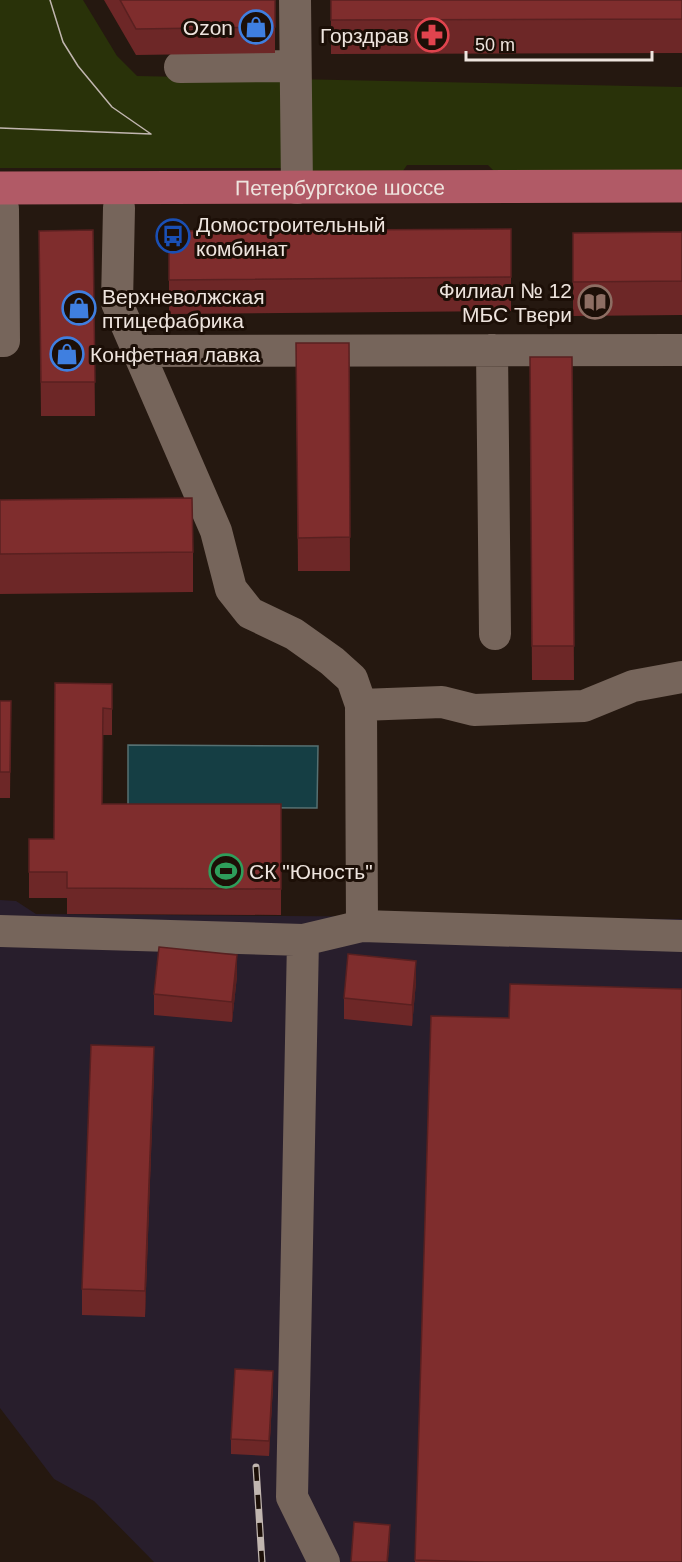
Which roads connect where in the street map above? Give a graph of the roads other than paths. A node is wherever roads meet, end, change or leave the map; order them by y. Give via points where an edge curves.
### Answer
1 (295, 0) edge
2 (295, 66) junction
3 (180, 67) dead end
4 (682, 186) edge
5 (297, 188) junction
6 (119, 199) junction
7 (1, 202) edge
8 (682, 207) edge
9 (0, 341) edge
10 (492, 350) junction
11 (682, 350) edge
12 (139, 351) junction
13 (495, 634) dead end
14 (682, 677) edge
15 (361, 705) junction
16 (362, 926) junction
17 (0, 932) edge
18 (682, 936) edge
19 (303, 940) junction
20 (324, 1562) edge

1 - 2 lane
2 - 3 lane
2 - 5 lane
4 - 5 main road, Петербургское шоссе
5 - 6 main road, Петербургское шоссе
6 - 7 main road, Петербургское шоссе
6 - 8 main road, Петербургское шоссе
6 - 12 lane via 117,303
7 - 9 lane via 4,341
10 - 11 lane
10 - 12 lane
10 - 13 lane
12 - 15 lane via 216,531 231,589 250,613 294,634 332,661 352,679
14 - 15 lane via 633,686 584,706 474,710 442,702
15 - 16 lane
16 - 18 lane
16 - 19 lane
17 - 19 lane
19 - 20 lane via 292,1497

